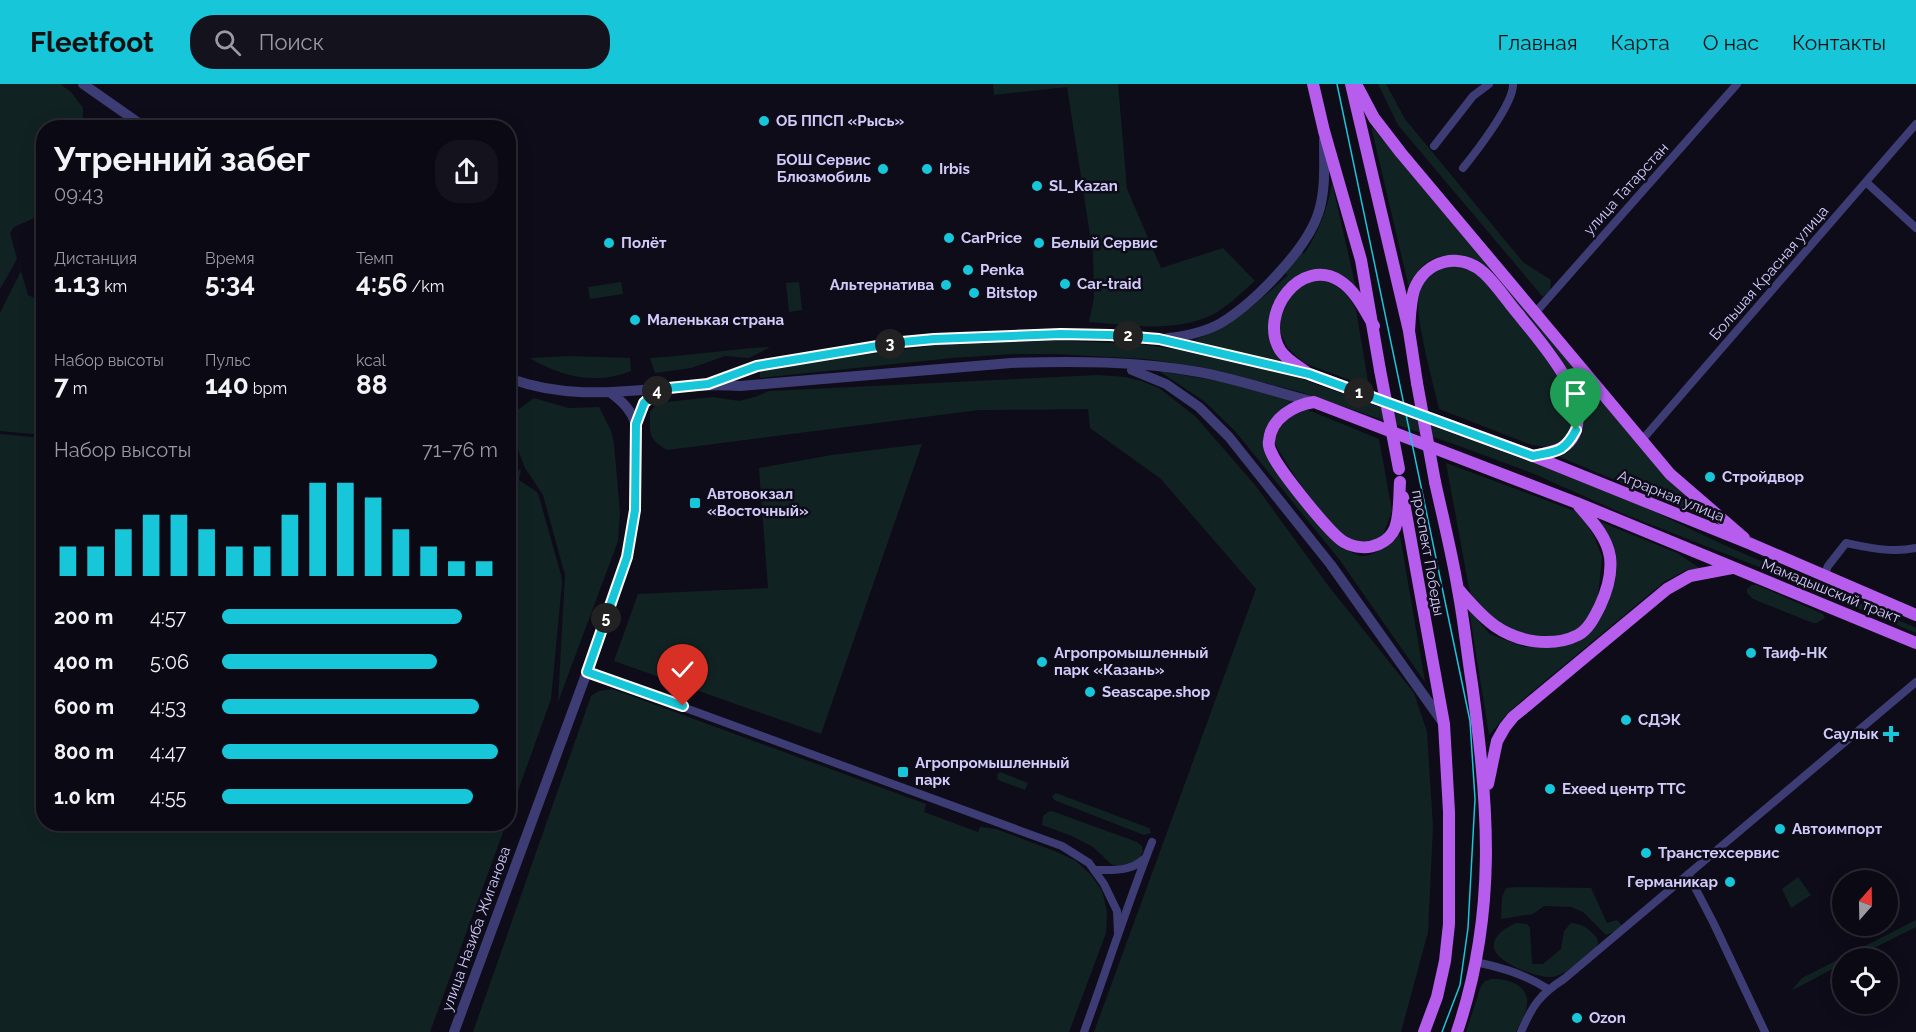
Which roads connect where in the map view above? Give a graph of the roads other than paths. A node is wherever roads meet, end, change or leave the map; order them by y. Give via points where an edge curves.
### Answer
1 (83, 84) edge
2 (1313, 84) edge
3 (1351, 84) edge
4 (1356, 84) edge
5 (1489, 84) edge
6 (1513, 84) edge
7 (1737, 84) edge
8 (135, 120) edge
9 (1916, 124) edge
10 (1324, 131) junction
11 (1434, 146) dead end
12 (1463, 168) dead end
13 (1866, 182) junction
14 (1916, 228) edge
15 (1535, 313) junction
16 (1374, 326) junction
17 (1409, 331) junction
18 (1159, 339) junction
19 (1117, 364) junction
20 (757, 366) junction
21 (1309, 374) junction
22 (516, 380) edge
23 (708, 384) junction
24 (760, 384) junction
25 (659, 389) junction
26 (611, 393) junction
27 (1314, 402) junction
28 (636, 424) junction
29 (1642, 440) junction
30 (1533, 456) junction
31 (1400, 482) junction
32 (1577, 503) junction
33 (1751, 544) junction
34 (1916, 548) edge
35 (1802, 566) joint
36 (1734, 568) junction
37 (1824, 576) junction
38 (1458, 589) junction
39 (1916, 615) edge
40 (1916, 643) edge
41 (587, 672) junction
42 (1916, 682) edge
43 (1444, 724) junction
44 (1486, 794) junction
45 (1152, 842) dead end
46 (1146, 858) junction
47 (1094, 870) junction
48 (1688, 873) junction
49 (1118, 933) junction
50 (1476, 962) junction
51 (1548, 989) junction
52 (454, 1032) edge
53 (1084, 1032) edge
54 (1424, 1032) edge
55 (1457, 1032) edge
56 (1521, 1032) edge
57 (1765, 1032) edge

1 - 8 street
2 - 10 main road, проспект Победы
3 - 17 main road, проспект Победы
4 - 15 main road via 1374,118 1401,153
5 - 11 street via 1473,96
6 - 12 street via 1509,101
7 - 15 street, улица Татарстан
9 - 13 street, Большая Красная улица
10 - 16 main road, проспект Победы via 1361,260
10 - 18 street via 1319,212 1311,231 1286,265 1221,323 1197,333
13 - 14 street
13 - 29 street, Большая Красная улица
15 - 29 main road
16 - 21 main road via 1340,281 1319,275 1295,285 1279,303 1274,330 1282,353
16 - 31 main road, проспект Победы, bridge
17 - 30 main road via 1413,293 1423,274 1434,265 1449,260 1466,261 1483,272 1552,356 1572,392 1578,423 1568,444 1560,450
17 - 38 main road, проспект Победы, bridge
18 - 20 street, Аграрная улица via 1061,334 934,339
18 - 21 street, Аграрная улица
19 - 24 street, Аграрная улица via 1011,363
19 - 27 street, Аграрная улица via 1197,372
19 - 43 street via 1166,384 1199,407 1229,437 1331,565
20 - 23 street, Аграрная улица
20 - 24 street via 752,379 754,384
21 - 30 main road, Аграрная улица
22 - 26 street, Аграрная улица via 570,392
23 - 24 street, Аграрная улица
23 - 25 street, Аграрная улица
25 - 26 street, Аграрная улица
25 - 28 street, улица Назиба Жиганова via 644,403
26 - 28 street via 627,406
27 - 31 main road via 1299,405 1282,416 1270,433 1269,448 1280,468 1338,538 1364,548 1385,542 1395,528
27 - 32 main road, Аграрная улица
28 - 41 street, улица Назиба Жиганова via 632,536
29 - 33 main road via 1670,474
30 - 33 main road, Аграрная улица
31 - 43 main road, проспект Победы
32 - 36 main road, Аграрная улица
32 - 38 main road via 1601,532 1610,556 1604,598 1579,635 1541,642 1518,637 1495,626
33 - 35 main road, Аграрная улица
34 - 37 street via 1901,551 1846,543
35 - 37 main road, Мамадышский тракт
36 - 40 main road, Мамадышский тракт
36 - 44 main road via 1690,576 1667,590 1513,717 1497,741
37 - 39 main road, Мамадышский тракт
38 - 44 main road, проспект Победы
41 - 47 street via 1027,832 1062,846
41 - 52 street, улица Назиба Жиганова
42 - 48 street
43 - 54 main road, проспект Победы via 1449,924 1437,997
44 - 50 main road, проспект Победы via 1485,891
45 - 46 street
46 - 47 street via 1124,870
46 - 49 street
47 - 49 street via 1118,911
48 - 51 street
48 - 57 street
49 - 53 street
50 - 51 street via 1528,977
50 - 55 main road, проспект Победы
51 - 56 street via 1530,1011

